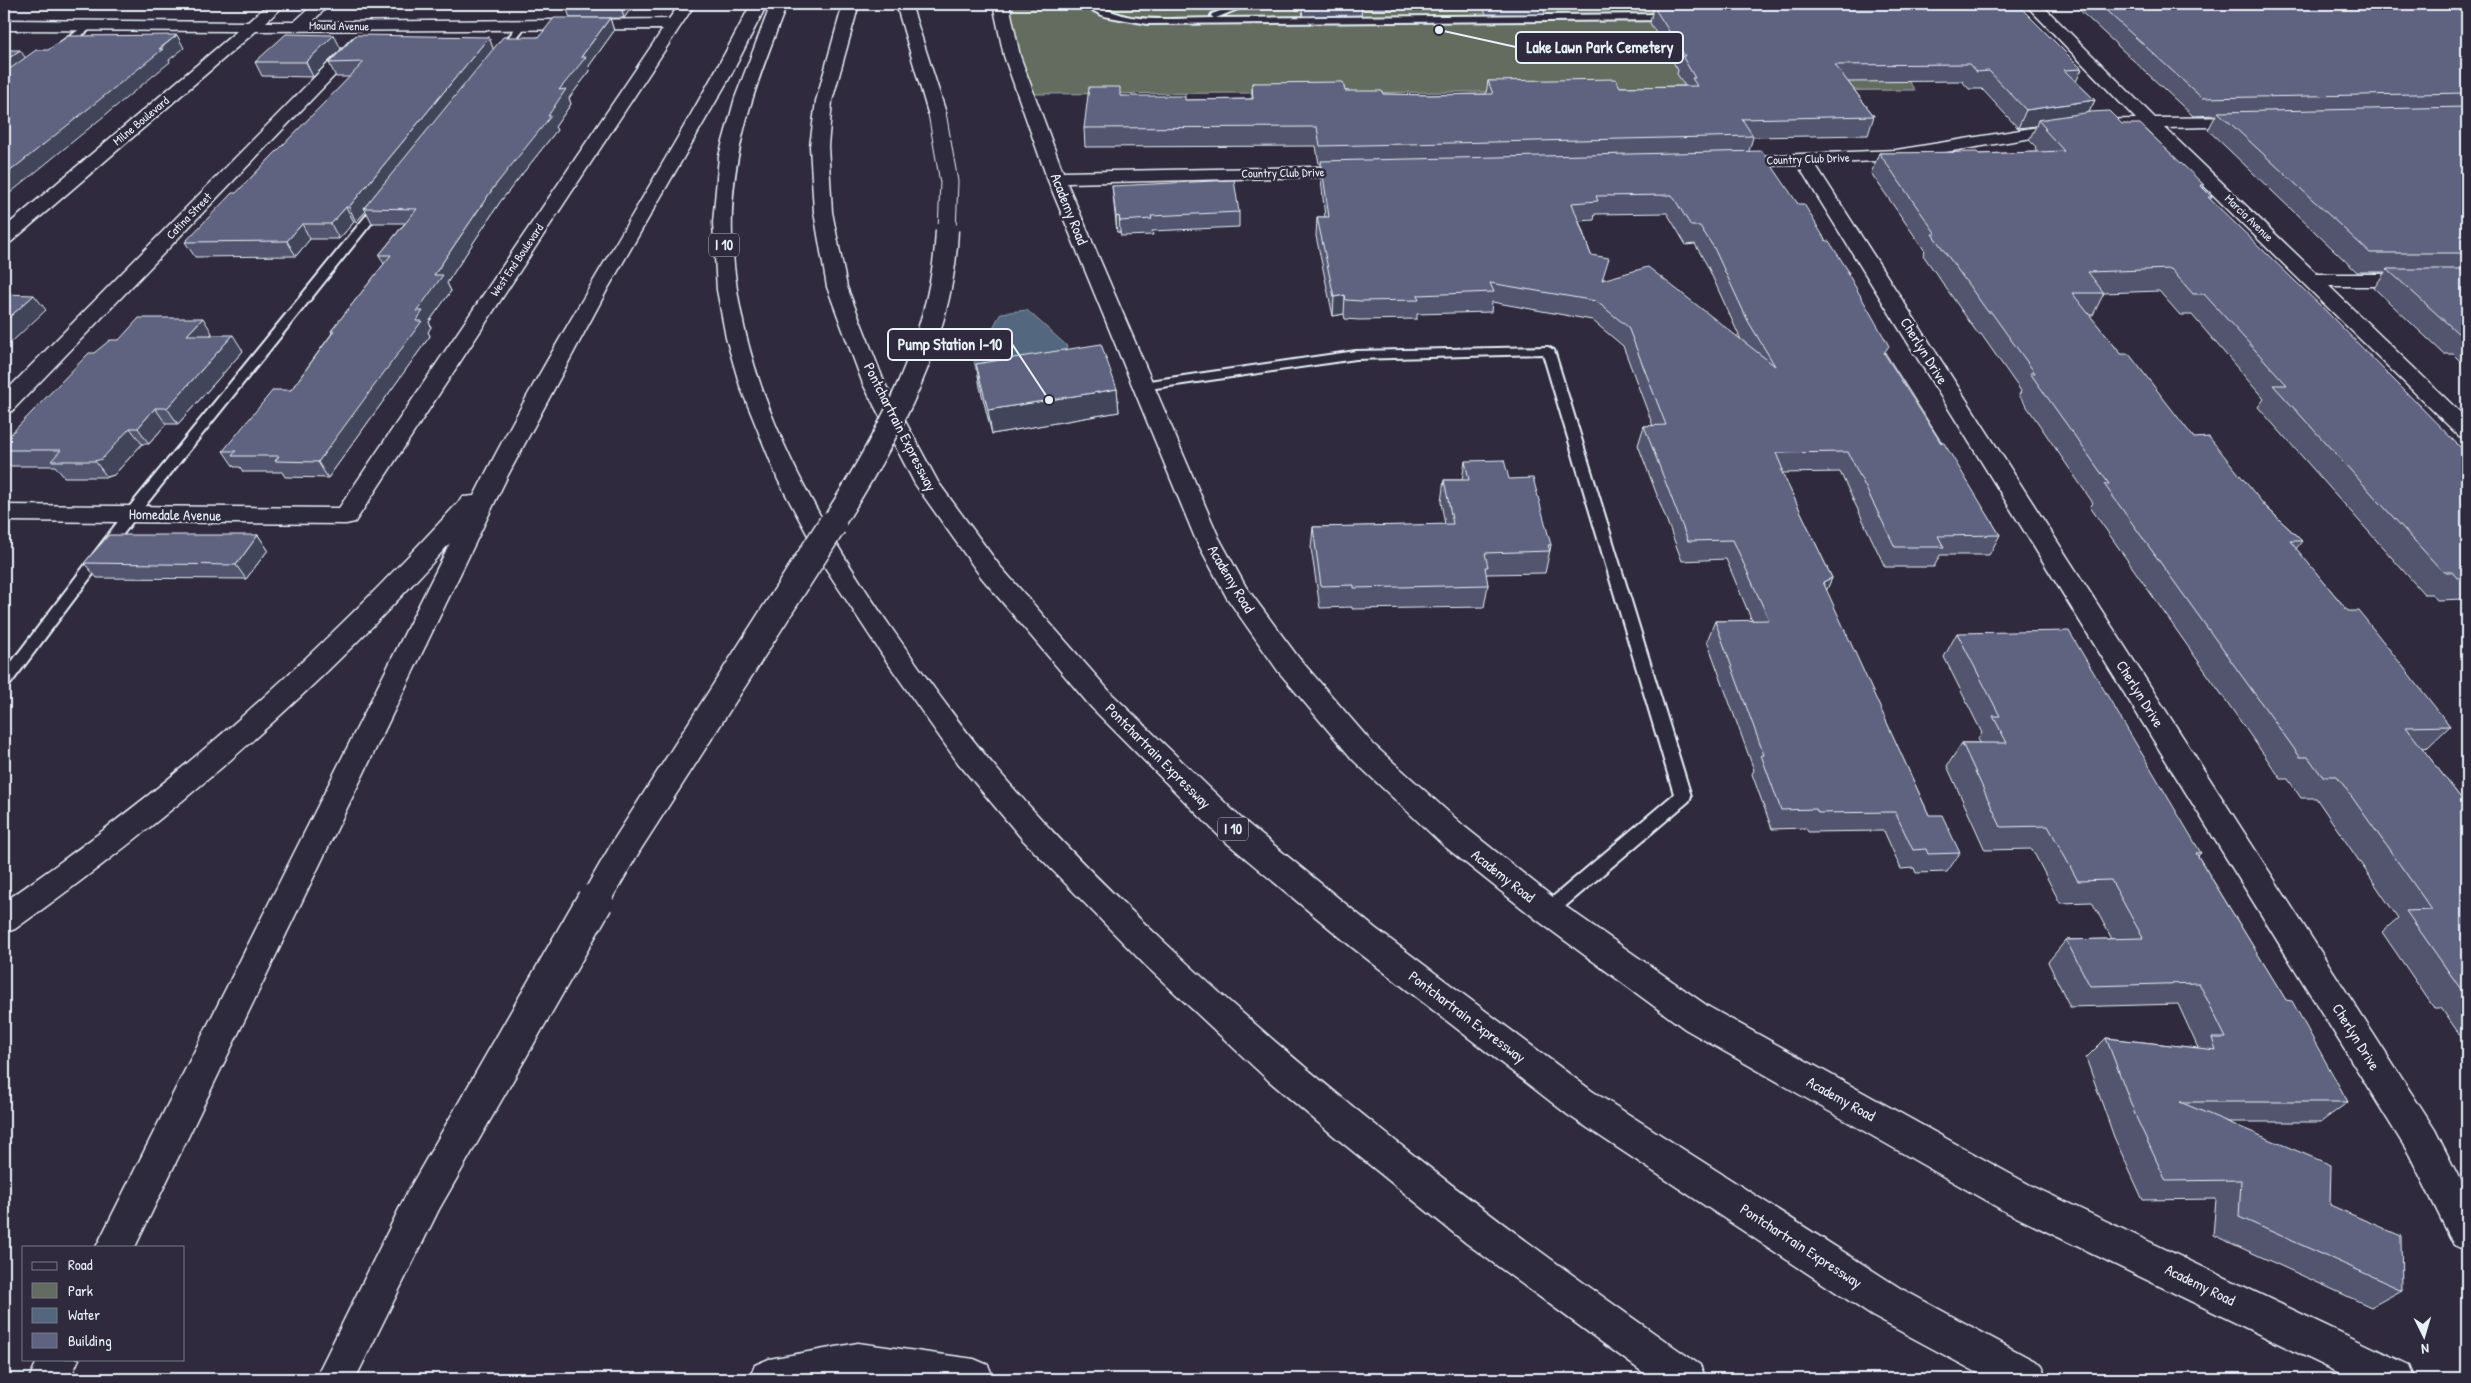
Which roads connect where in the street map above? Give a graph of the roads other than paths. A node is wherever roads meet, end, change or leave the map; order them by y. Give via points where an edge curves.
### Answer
1 (278, 4) edge
2 (323, 4) edge
3 (686, 4) edge
4 (760, 4) edge
5 (780, 4) edge
6 (851, 4) edge
7 (903, 4) edge
8 (1001, 4) edge
9 (1083, 4) edge
10 (1246, 4) edge
11 (2033, 4) edge
12 (1684, 17) edge
13 (1177, 21) junction
14 (675, 24) junction
15 (4, 25) edge
16 (90, 25) junction
17 (254, 25) junction
18 (300, 25) junction
19 (522, 26) junction
20 (373, 27) junction
21 (51, 54) edge
22 (491, 64) edge
23 (2268, 121) edge
24 (2149, 122) junction
25 (1804, 160) junction
26 (1714, 162) edge
27 (1375, 170) edge
28 (1056, 178) junction
29 (387, 197) edge
30 (4, 238) edge
31 (2314, 280) junction
32 (2467, 280) edge
33 (1142, 386) junction
34 (4, 406) edge
35 (2467, 431) edge
36 (496, 475) junction
37 (4, 513) edge
38 (131, 514) junction
39 (346, 516) joint
40 (4, 682) edge
41 (1548, 911) junction
42 (4, 919) edge
43 (2467, 1232) edge
44 (115, 1246) edge
45 (58, 1360) edge
46 (49, 1379) edge
47 (335, 1379) edge
48 (769, 1379) edge
49 (974, 1379) edge
50 (1686, 1379) edge
51 (2028, 1379) edge
52 (2395, 1379) edge

1 - 17 main road, Milne Boulevard
2 - 18 main road
3 - 14 main road, West End Boulevard
4 - 36 main road via 722,78 592,298
5 - 50 main road, I 10 via 752,73 727,159 723,219 727,288 743,367 766,426 829,552 868,615 994,786 1080,882 1186,984 1294,1082 1429,1190 1603,1322
6 - 51 main road, Pontchartrain Expressway / I 10 via 824,101 818,146 823,212 837,287 874,384 927,484 997,579 1101,700 1231,828 1372,944 1580,1103 1886,1302
7 - 47 main road, bridge via 936,114 949,182 947,235 930,333 898,408 852,495 627,845 423,1201
8 - 28 main road, Academy Road via 1012,56
9 - 13 lane via 1126,18
10 - 13 lane via 1218,15
11 - 24 main road, Marcia Avenue
12 - 13 lane
14 - 19 main road, Mound Avenue
14 - 39 main road, West End Boulevard
15 - 16 main road, Mound Avenue
16 - 17 main road, Mound Avenue
16 - 21 lane
17 - 18 main road, Mound Avenue
17 - 30 main road, Milne Boulevard
18 - 20 main road, Mound Avenue
19 - 20 main road, Mound Avenue
19 - 22 lane
20 - 34 main road, Catina Street
23 - 24 main road, Country Club Drive
24 - 25 main road, Country Club Drive via 2081,125 1896,154
24 - 31 main road, Marcia Avenue
25 - 26 main road, Country Club Drive
25 - 43 main road, Cherlyn Drive via 2422,1142
27 - 28 main road, Country Club Drive
28 - 33 main road, Academy Road
29 - 38 lane
31 - 32 main road
31 - 35 main road, Marcia Avenue
33 - 41 main road, Academy Road via 1207,538 1236,592 1288,664 1363,752 1454,836
33 - 41 lane via 1356,355 1548,350 1683,796
36 - 42 main road via 350,634 281,700 129,829
36 - 44 main road
37 - 38 main road, Homedale Avenue
38 - 39 main road, Homedale Avenue
38 - 40 lane
41 - 52 main road, Academy Road via 1697,1018 2017,1198
45 - 46 main road
48 - 49 main road via 858,1363

